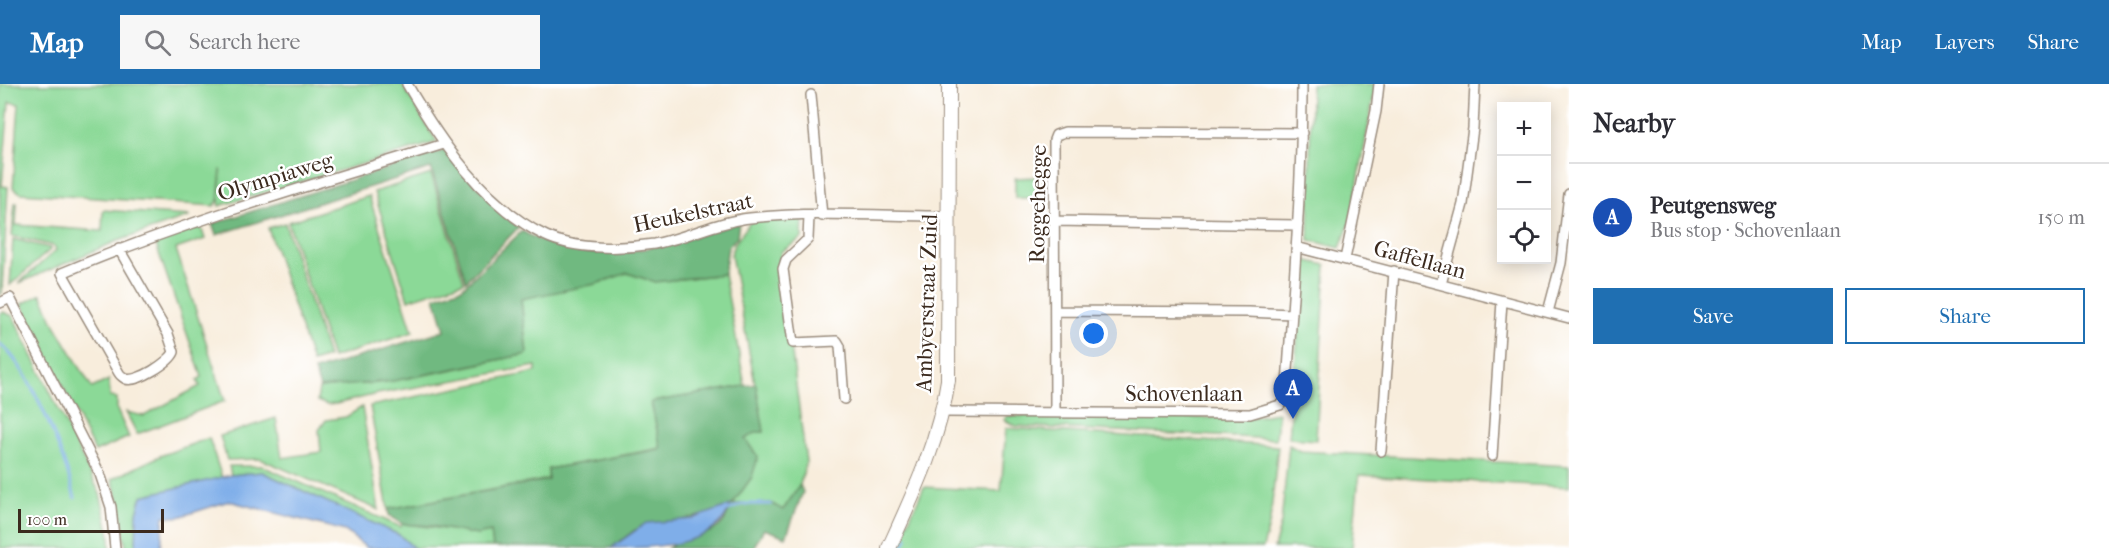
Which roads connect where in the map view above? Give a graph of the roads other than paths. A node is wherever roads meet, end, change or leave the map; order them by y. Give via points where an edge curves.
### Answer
1 (406, 84) edge
2 (949, 84) edge
3 (1302, 84) edge
4 (1379, 84) edge
5 (1475, 84) edge
6 (811, 89) edge
7 (1302, 133) junction
8 (444, 144) junction
9 (1569, 194) edge
10 (809, 216) junction
11 (822, 216) junction
12 (950, 216) junction
13 (1055, 221) junction
14 (1568, 221) edge
15 (1298, 225) junction
16 (1296, 247) junction
17 (119, 249) junction
18 (1345, 259) junction
19 (1394, 271) junction
20 (1441, 284) junction
21 (1502, 301) junction
22 (0, 303) edge
23 (1056, 311) junction
24 (1548, 312) junction
25 (1292, 315) junction
26 (1569, 318) edge
27 (844, 399) dead end
28 (943, 412) junction
29 (1055, 412) junction
30 (1381, 451) dead end
31 (1492, 456) dead end
32 (115, 548) edge
33 (889, 548) edge

1 - 8 street, Heukelstraat
2 - 12 street, Ambyerstraat Zuid
3 - 7 street, Schovenlaan
4 - 18 street
5 - 20 street via 1463,204
6 - 11 street
7 - 13 street, Roggehegge via 1056,135
7 - 15 street, Schovenlaan
8 - 10 street, Heukelstraat via 495,199 537,230 564,242 633,246 666,241 747,218
8 - 17 street, Olympiaweg via 177,227
9 - 14 street
10 - 11 street, Heukelstraat
10 - 27 street via 808,239 786,260 783,269 793,343 837,341
11 - 12 street, Heukelstraat
12 - 28 street, Ambyerstraat Zuid via 950,354
13 - 15 street
13 - 23 street, Roggehegge
14 - 24 street
15 - 16 street, Schovenlaan
16 - 18 street, Gaffellaan
16 - 25 street, Schovenlaan
17 - 17 street, Olympiaweg via 62,273 119,373 135,380 166,362 174,352 168,334
18 - 19 street, Gaffellaan
19 - 20 street, Gaffellaan
19 - 30 street
20 - 21 street, Gaffellaan
21 - 24 street, Gaffellaan
21 - 31 street
22 - 32 street via 10,298 100,474 111,507
23 - 25 street
23 - 29 street, Roggehegge
24 - 26 street, Gaffellaan
25 - 29 street, Schovenlaan via 1286,399 1280,405 1250,414
28 - 29 street, Schovenlaan
28 - 33 street, Ambyerstraat Zuid via 927,462

